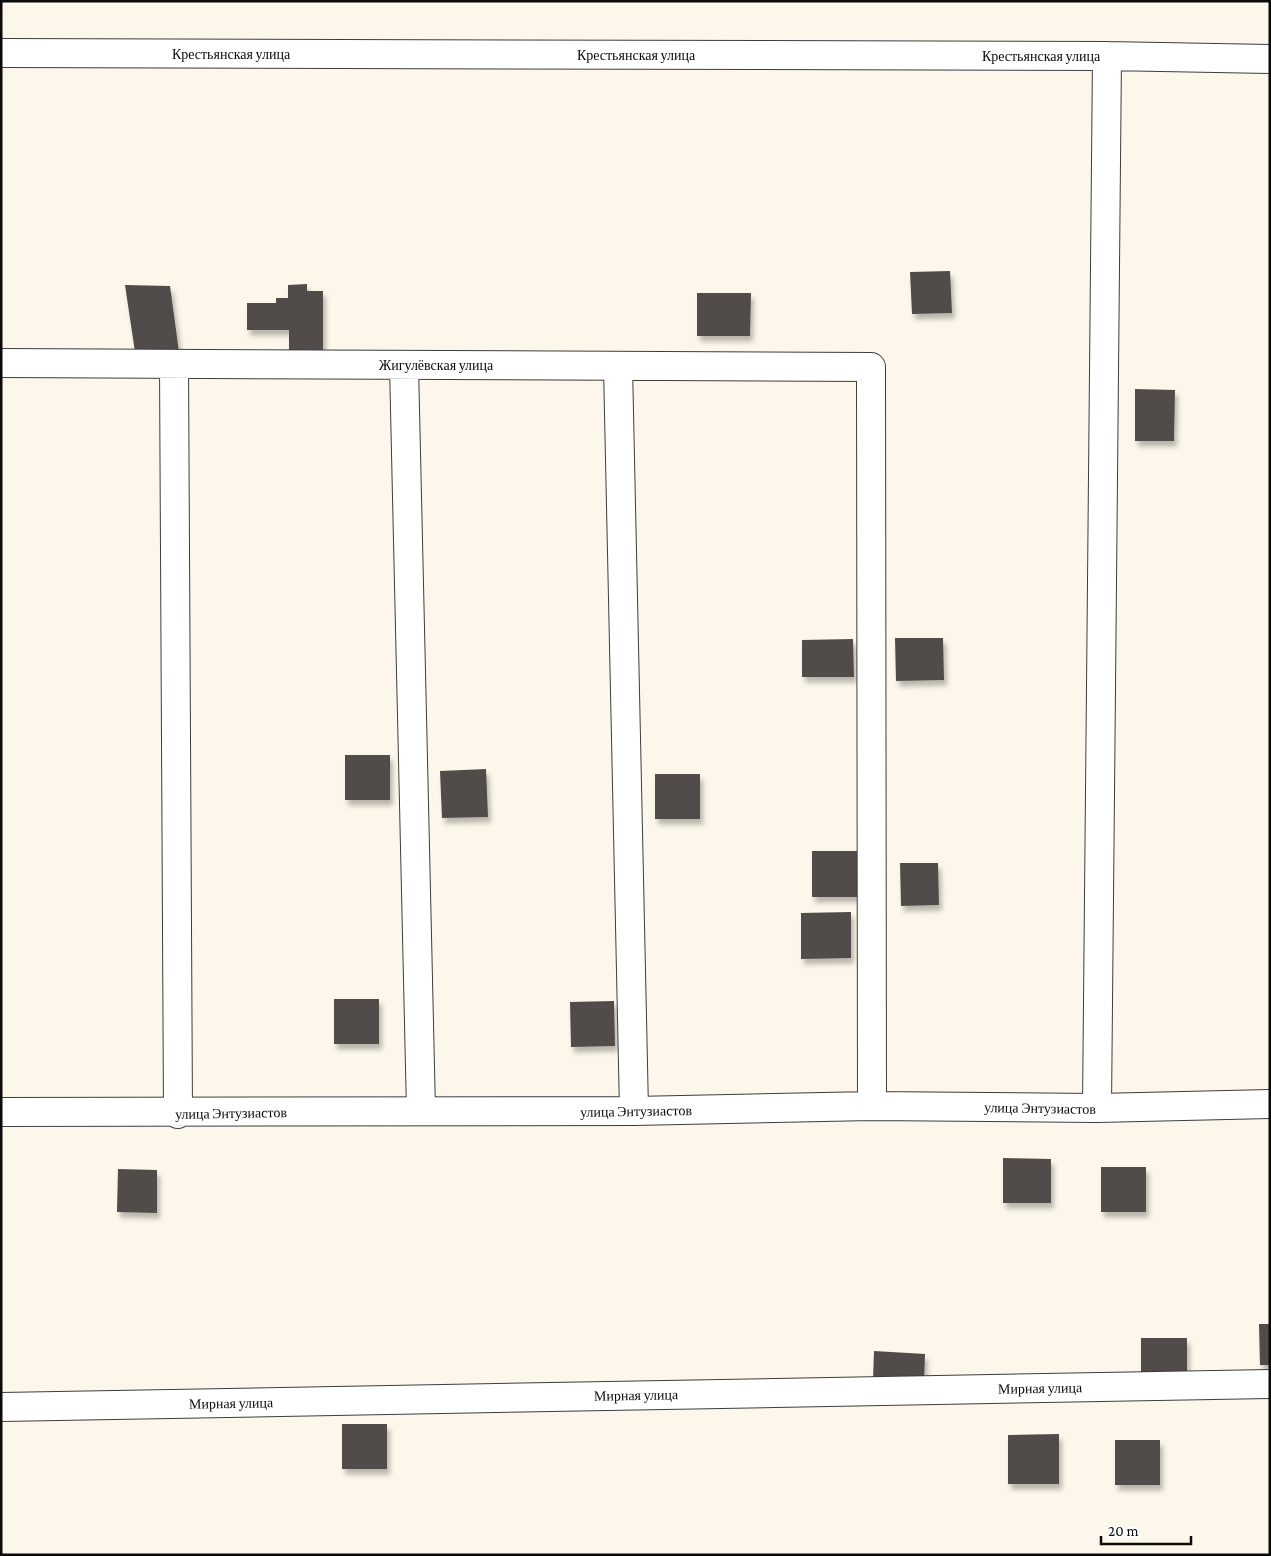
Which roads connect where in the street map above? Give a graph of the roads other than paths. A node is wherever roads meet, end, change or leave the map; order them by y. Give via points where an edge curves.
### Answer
1 (1, 53) edge
2 (1108, 56) junction
3 (1270, 59) edge
4 (1, 363) edge
5 (174, 364) junction
6 (404, 365) junction
7 (618, 366) junction
8 (1270, 1104) edge
9 (872, 1106) junction
10 (1097, 1108) junction
11 (421, 1111) junction
12 (1, 1112) edge
13 (634, 1112) junction
14 (178, 1114) junction
15 (1270, 1384) edge
16 (1, 1407) edge

1 - 2 street, Крестьянская улица
2 - 3 street, Крестьянская улица
2 - 10 street
4 - 5 street, Жигулёвская улица
5 - 6 street, Жигулёвская улица
5 - 14 street
6 - 7 street, Жигулёвская улица
6 - 11 street
7 - 9 street, Жигулёвская улица via 871,367
7 - 13 street
8 - 10 street, улица Энтузиастов
9 - 10 street, улица Энтузиастов
9 - 13 street, улица Энтузиастов
11 - 13 street, улица Энтузиастов
11 - 14 street, улица Энтузиастов
12 - 14 street, улица Энтузиастов
15 - 16 street, Мирная улица

